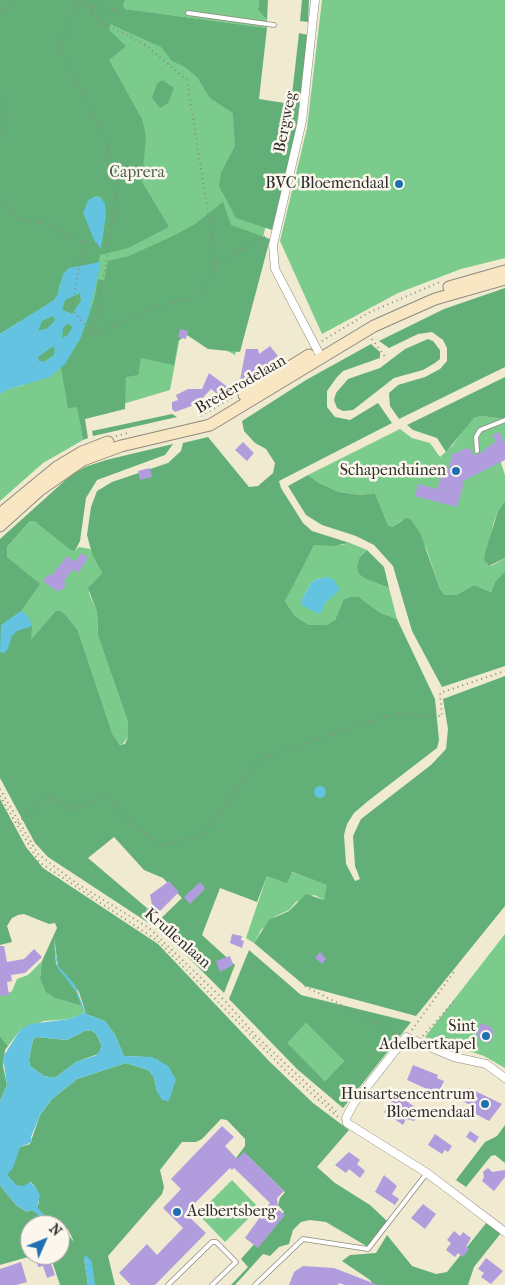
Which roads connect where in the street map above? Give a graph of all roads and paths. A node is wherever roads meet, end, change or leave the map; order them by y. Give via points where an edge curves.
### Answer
1 (15, 0) edge
2 (90, 0) edge
3 (315, 0) edge
4 (78, 1) edge
5 (92, 7) junction
6 (119, 10) dead end
7 (0, 12) edge
8 (188, 13) dead end
9 (93, 15) junction
10 (274, 24) dead end
11 (0, 94) edge
12 (0, 138) edge
13 (0, 198) edge
14 (266, 234) dead end
15 (83, 242) junction
16 (109, 246) junction
17 (216, 264) junction
18 (505, 272) edge
19 (505, 279) edge
20 (442, 282) dead end
21 (368, 327) junction
22 (93, 335) junction
23 (318, 350) junction
24 (386, 358) dead end
25 (243, 396) junction
26 (194, 418) dead end
27 (505, 420) edge
28 (132, 432) dead end
29 (115, 436) dead end
30 (477, 451) dead end
31 (92, 452) junction
32 (0, 514) edge
33 (0, 526) edge
34 (505, 671) edge
35 (0, 789) edge
36 (0, 796) edge
37 (18, 823) junction
38 (456, 969) dead end
39 (305, 986) dead end
40 (455, 1000) dead end
41 (406, 1037) junction
42 (418, 1042) junction
43 (505, 1078) edge
44 (344, 1118) junction
45 (427, 1173) junction
46 (505, 1232) edge
47 (169, 1285) edge
48 (212, 1285) edge
49 (255, 1285) edge

1 - 7 path
2 - 5 path
3 - 23 street, Bergweg via 302,121 273,245 275,269
4 - 9 path
4 - 16 path via 59,47 106,141 117,188
5 - 6 path
5 - 9 path
8 - 10 lane
9 - 17 path via 109,27 144,44 187,80
11 - 12 path via 6,111
13 - 15 path via 16,218 53,225 70,238
14 - 17 path via 256,243
15 - 16 path
15 - 22 path via 72,308
16 - 22 path
17 - 22 path via 200,295 145,311
18 - 21 street, Brederodelaan via 421,297
19 - 21 street, Brederodelaan via 435,299
20 - 23 path via 370,312
21 - 23 street, Brederodelaan
21 - 24 path
23 - 25 street, Brederodelaan
25 - 26 path, Brederodelaan
25 - 31 street, Brederodelaan via 210,425
27 - 30 lane via 480,430 476,437
28 - 29 path
31 - 32 street, Brederodelaan via 46,474
31 - 33 street, Brederodelaan via 63,472
34 - 37 path via 440,693 442,716 392,714 260,759 199,837 159,845 117,811 106,794 74,810 46,797
35 - 37 path, Krullenlaan
36 - 44 path via 39,862 158,941 285,1070 333,1115
37 - 44 path, Krullenlaan via 38,854 149,928 225,1001 256,1036
38 - 41 path
39 - 41 path
40 - 42 path
41 - 42 street
41 - 44 street
42 - 43 street via 454,1057 486,1064
44 - 45 street
45 - 46 street
45 - 49 lane via 368,1250 303,1239
47 - 48 lane via 212,1242 216,1242 236,1262

